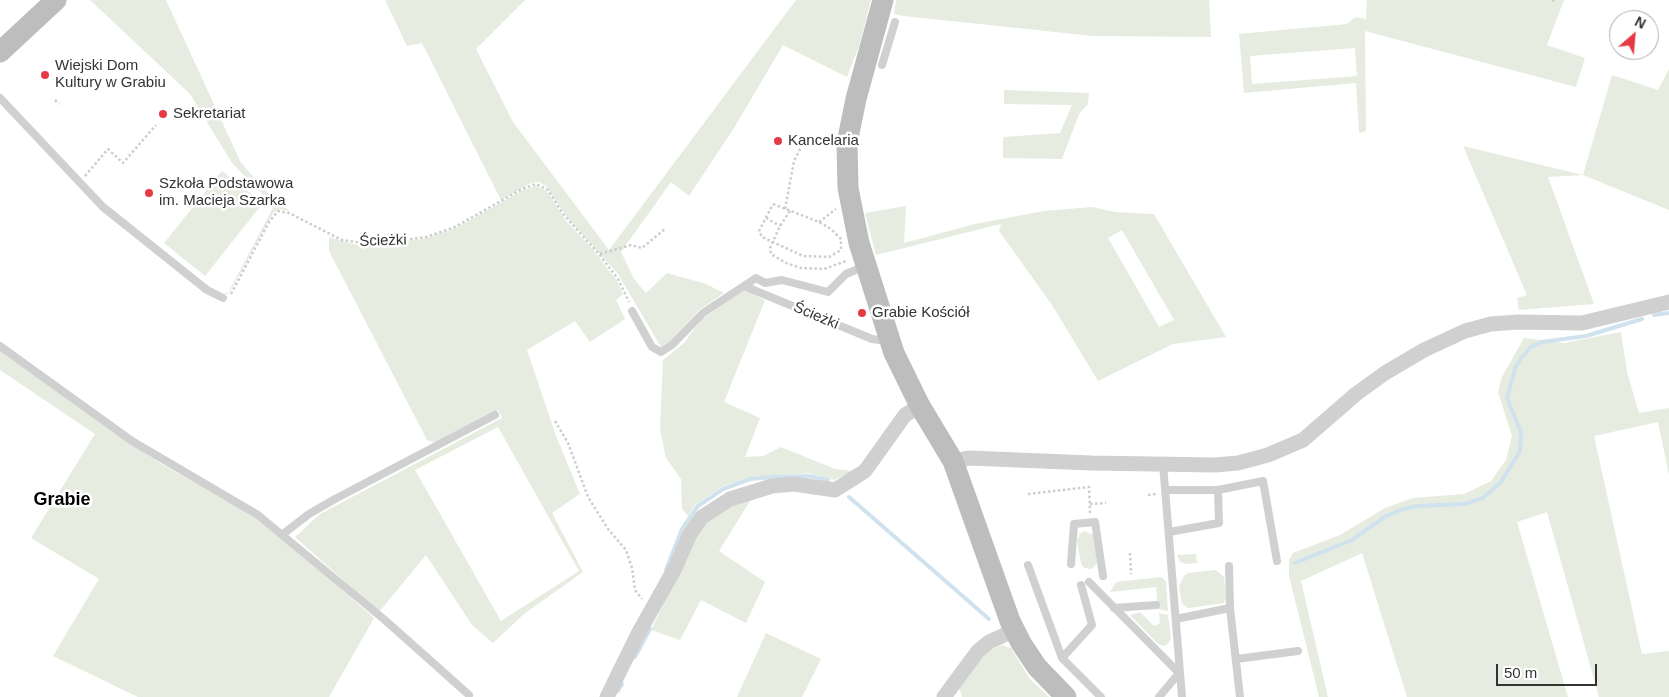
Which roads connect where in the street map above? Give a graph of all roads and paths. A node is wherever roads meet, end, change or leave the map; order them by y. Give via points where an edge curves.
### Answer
1 (56, 0) edge
2 (884, 0) edge
3 (895, 22) dead end
4 (0, 52) edge
5 (882, 66) dead end
6 (0, 98) edge
7 (55, 100) dead end
8 (59, 104) dead end
9 (156, 124) dead end
10 (808, 136) dead end
11 (79, 183) junction
12 (841, 205) dead end
13 (785, 208) junction
14 (790, 211) junction
15 (766, 218) junction
16 (819, 222) junction
17 (780, 226) junction
18 (666, 229) dead end
19 (773, 242) junction
20 (600, 254) junction
21 (860, 263) junction
22 (744, 286) junction
23 (223, 298) joint
24 (1669, 302) edge
25 (632, 311) joint
26 (888, 337) junction
27 (0, 346) edge
28 (920, 406) junction
29 (494, 415) dead end
30 (555, 421) dead end
31 (953, 461) junction
32 (1163, 464) junction
33 (1165, 490) junction
34 (1218, 490) junction
35 (1028, 494) dead end
36 (1106, 503) dead end
37 (1089, 504) junction
38 (1090, 522) junction
39 (1169, 532) junction
40 (283, 534) junction
41 (1130, 553) dead end
42 (1277, 561) dead end
43 (1071, 564) dead end
44 (1028, 565) dead end
45 (1228, 566) dead end
46 (1131, 574) dead end
47 (1103, 576) dead end
48 (1089, 582) dead end
49 (1081, 585) dead end
50 (1156, 604) dead end
51 (1114, 608) junction
52 (1230, 608) junction
53 (650, 611) junction
54 (1176, 619) junction
55 (1015, 630) junction
56 (1298, 651) dead end
57 (1062, 658) junction
58 (1236, 659) junction
59 (1179, 673) junction
60 (469, 695) dead end
61 (607, 697) edge
62 (944, 697) edge
63 (1066, 697) edge
64 (1101, 697) edge
65 (1159, 697) edge
66 (1182, 697) edge
67 (1240, 697) edge

1 - 4 street
2 - 21 street via 856,99 846,155
3 - 5 lane
6 - 11 lane
7 - 8 path
9 - 11 path via 123,163 108,149
10 - 13 path via 794,161
11 - 23 lane via 187,275
12 - 16 path
13 - 14 path
13 - 15 path via 773,204
14 - 16 path
14 - 17 path
15 - 17 path
15 - 19 path via 759,231 762,237
16 - 19 path via 841,239 841,250 836,255 820,258 803,256
17 - 19 path
18 - 20 path via 642,248 631,245
19 - 21 path via 771,254 801,268
20 - 23 path, Ścieżki via 540,184 522,189 455,227 426,237 392,242 370,244 342,240 280,211 269,222 232,292
20 - 25 path, Ścieżki via 618,279
21 - 22 lane via 828,292 782,280 765,283 756,278
21 - 26 street
22 - 25 lane via 703,313 661,352 652,347
22 - 26 lane, Ścieżki via 872,339
24 - 32 street via 1582,323 1518,322 1491,324 1465,331 1385,373 1310,435 1286,449 1238,463
26 - 28 street
27 - 40 lane via 132,441 258,515
28 - 31 street
28 - 53 street via 905,415 865,471 835,490 794,484 772,486 730,499 708,512 694,528
29 - 40 lane via 335,499
30 - 53 path via 568,443 588,497 626,550 634,590
31 - 32 street via 970,458
31 - 55 street
32 - 33 lane
33 - 34 lane
33 - 39 lane
34 - 39 lane via 1219,522
34 - 42 lane via 1263,481
35 - 37 path via 1088,487
36 - 37 path
37 - 38 path
38 - 43 lane via 1074,524
38 - 47 lane via 1095,522
39 - 54 lane
40 - 60 lane
41 - 46 path
44 - 57 lane
45 - 52 lane
48 - 51 lane
49 - 57 lane via 1092,625
50 - 51 lane
51 - 59 lane
52 - 54 lane
52 - 58 lane
53 - 61 street
54 - 59 lane
55 - 62 street via 978,651
55 - 63 street via 1037,667
56 - 58 lane
57 - 64 lane
58 - 67 lane
59 - 65 lane
59 - 66 lane

